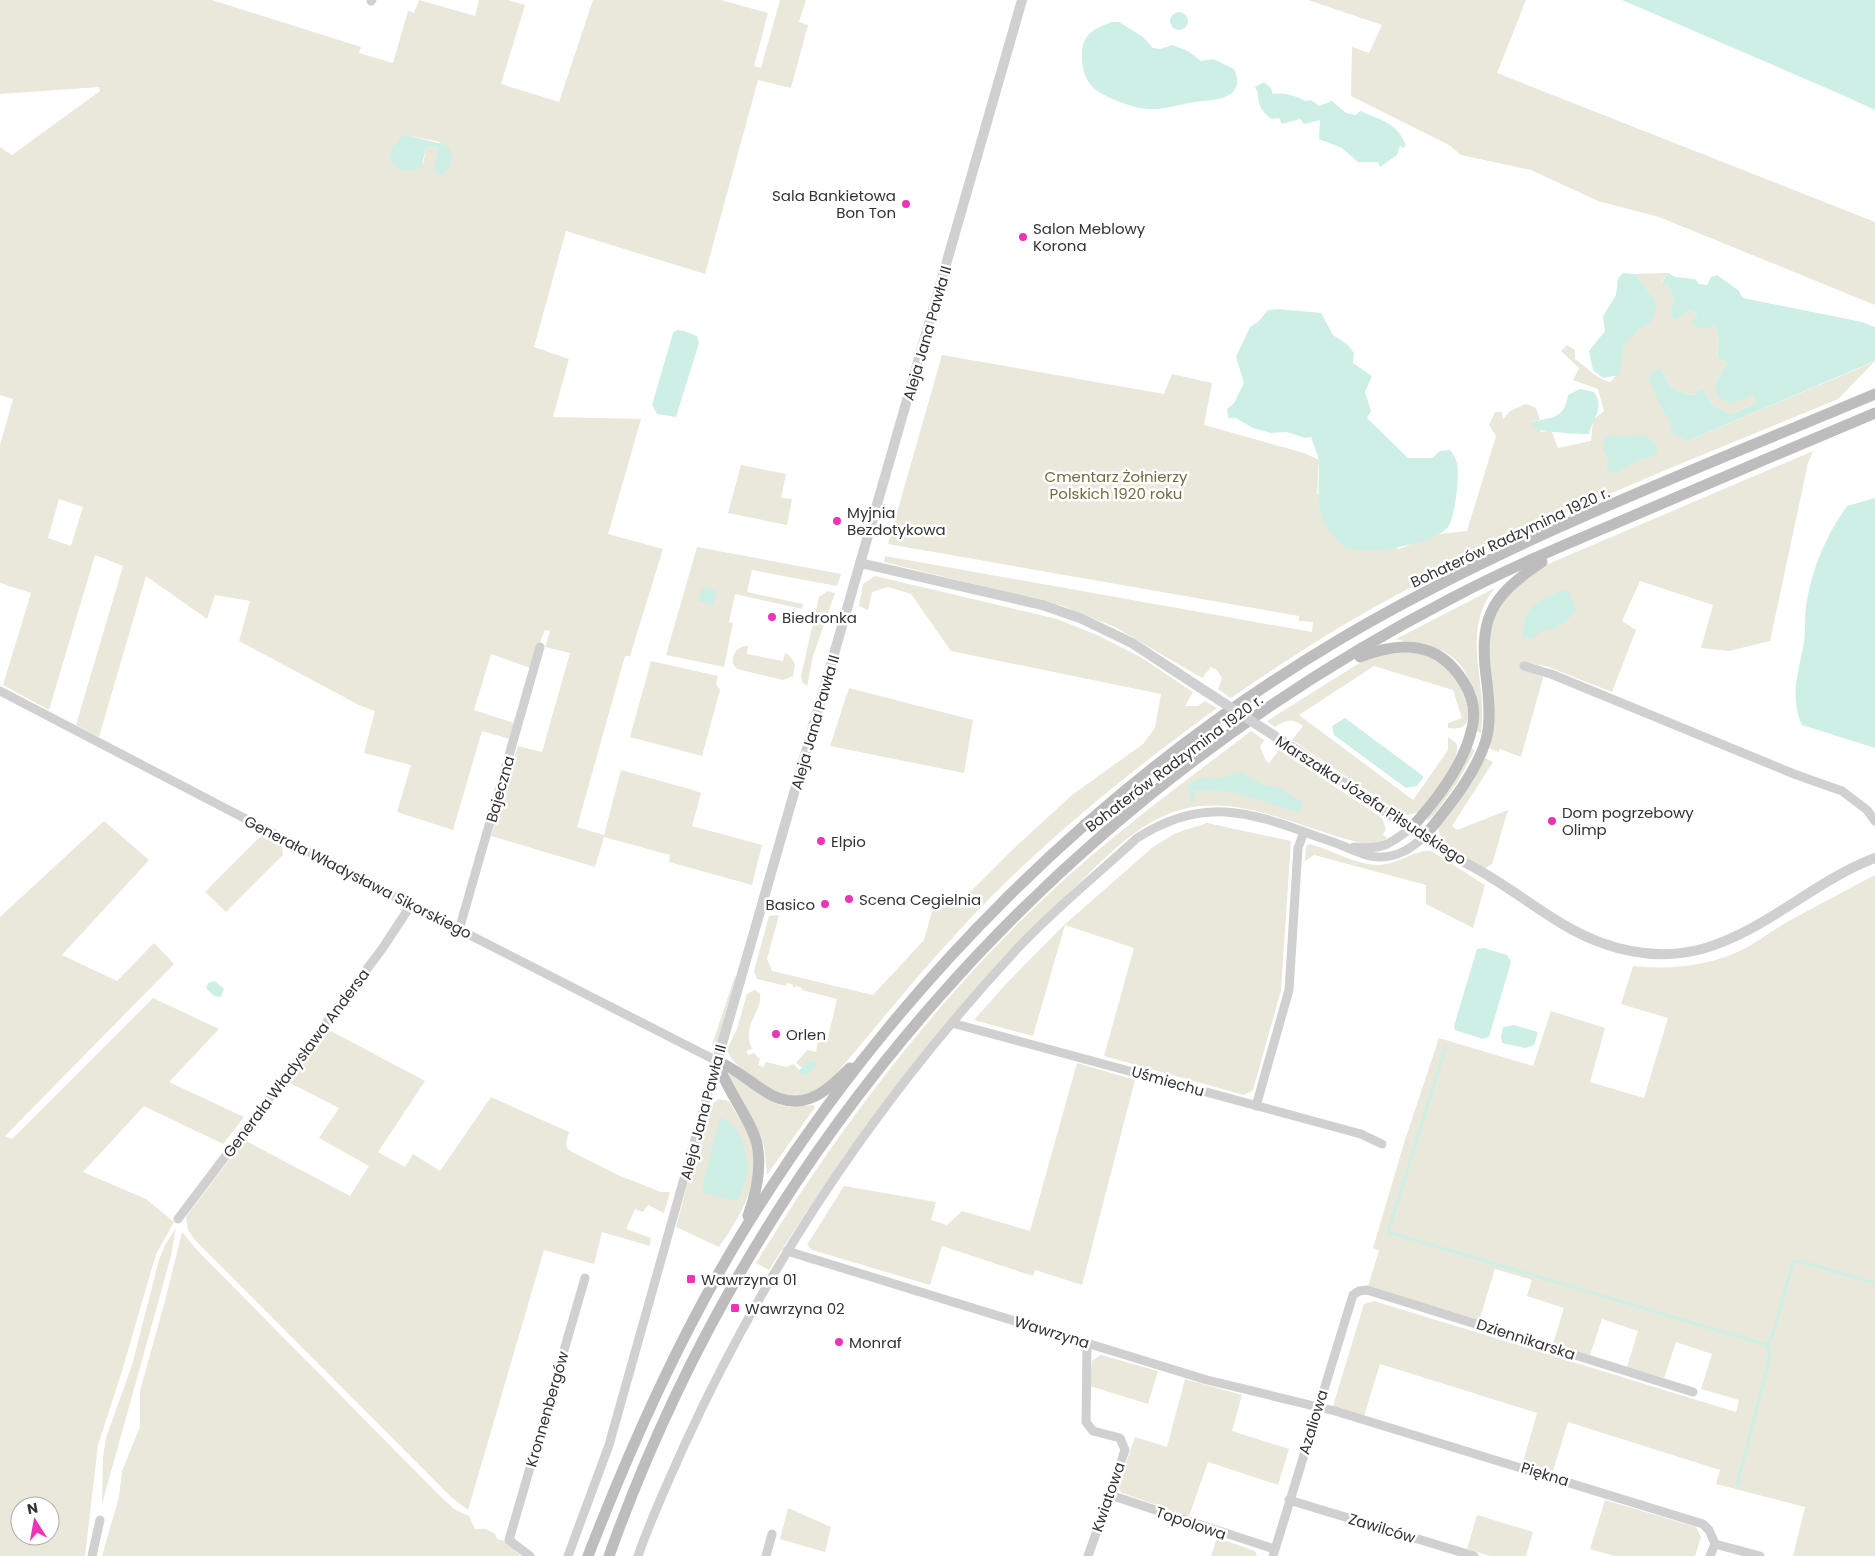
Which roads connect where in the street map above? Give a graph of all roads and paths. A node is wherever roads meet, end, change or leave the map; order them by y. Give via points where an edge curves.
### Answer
1 (1022, 0) edge
2 (1875, 394) edge
3 (1875, 413) edge
4 (1571, 542) junction
5 (860, 563) junction
6 (540, 647) dead end
7 (1524, 666) dead end
8 (1309, 681) junction
9 (0, 691) edge
10 (1875, 822) edge
11 (1411, 828) junction
12 (1304, 832) junction
13 (1424, 837) junction
14 (1346, 847) junction
15 (1875, 858) edge
16 (411, 905) junction
17 (458, 930) junction
18 (952, 1023) junction
19 (875, 1043) junction
20 (717, 1062) junction
21 (1256, 1106) junction
22 (1382, 1144) dead end
23 (178, 1220) dead end
24 (744, 1230) junction
25 (787, 1251) junction
26 (585, 1278) dead end
27 (1359, 1291) joint
28 (1087, 1343) junction
29 (1692, 1392) dead end
30 (1318, 1407) junction
31 (1110, 1495) junction
32 (1289, 1500) junction
33 (100, 1520) dead end
34 (772, 1534) dead end
35 (1714, 1544) junction
36 (1273, 1553) edge
37 (92, 1556) edge
38 (530, 1556) edge
39 (568, 1556) edge
40 (588, 1556) edge
41 (610, 1556) edge
42 (638, 1556) edge
43 (766, 1556) edge
44 (1088, 1556) edge
45 (1474, 1556) edge
46 (1710, 1556) edge
47 (1760, 1556) edge

1 - 5 street, Aleja Jana Pawła II
2 - 19 main road, Bohaterów Radzymina 1920 r. via 1488,560 1340,639 1233,710 1147,774 1064,845 960,946
3 - 4 main road, Bohaterów Radzymina 1920 r.
4 - 8 main road, Bohaterów Radzymina 1920 r. via 1449,599
4 - 13 main road via 1510,585 1500,594 1492,609 1483,636 1489,704 1487,739 1473,769
5 - 11 street, Marszałka Józefa Piłsudskiego, bridge via 1033,603 1080,618 1132,643
5 - 20 street, Aleja Jana Pawła II
6 - 17 street, Bajeczna
7 - 10 street via 1842,791 1867,810
8 - 11 main road via 1370,653 1400,646 1429,651 1444,658 1456,670 1471,698 1474,711 1472,732 1447,780
8 - 41 main road, Bohaterów Radzymina 1920 r. via 1208,752 1099,837 1019,912 935,999 889,1055 790,1191 711,1323 662,1423
9 - 16 street, Generała Władysława Sikorskiego
11 - 13 street, Marszałka Józefa Piłsudskiego
11 - 14 street via 1379,848
12 - 14 street
12 - 18 street via 1255,817 1213,811 1193,813 1158,824 1137,838 1018,948
12 - 21 street via 1298,848 1289,990
13 - 14 street via 1407,851 1389,856 1368,856
13 - 15 street, Marszałka Józefa Piłsudskiego via 1578,933 1602,943 1650,955 1672,955 1731,940 1857,864
16 - 17 street, Generała Władysława Sikorskiego
16 - 23 street, Generała Władysława Andersa
17 - 20 street, Generała Władysława Sikorskiego
18 - 21 street, Uśmiechu
18 - 25 street via 861,1140
19 - 20 main road via 827,1090 811,1099 799,1101 776,1098 730,1067
19 - 24 main road via 806,1136
20 - 24 main road via 757,1144 756,1188
20 - 39 street, Aleja Jana Pawła II via 609,1445
21 - 22 street, Uśmiechu via 1361,1134
24 - 40 main road via 641,1425
25 - 28 street, Wawrzyna
25 - 42 street via 703,1405 649,1524
26 - 38 street, Kronnenbergów via 509,1540
27 - 29 street, Dziennikarska via 1367,1290 1415,1304
27 - 30 street, Azaliowa via 1353,1295
28 - 30 street, Wawrzyna via 1207,1380
28 - 31 street, Kwiatowa via 1086,1422 1093,1431 1120,1438 1125,1446
30 - 32 street, Azaliowa
30 - 35 street, Piękna via 1703,1524
31 - 36 street, Topolowa
31 - 44 street, Kwiatowa
32 - 36 street, Azaliowa
32 - 45 street, Zawilców
33 - 37 street
34 - 43 street
35 - 46 street
35 - 47 street

